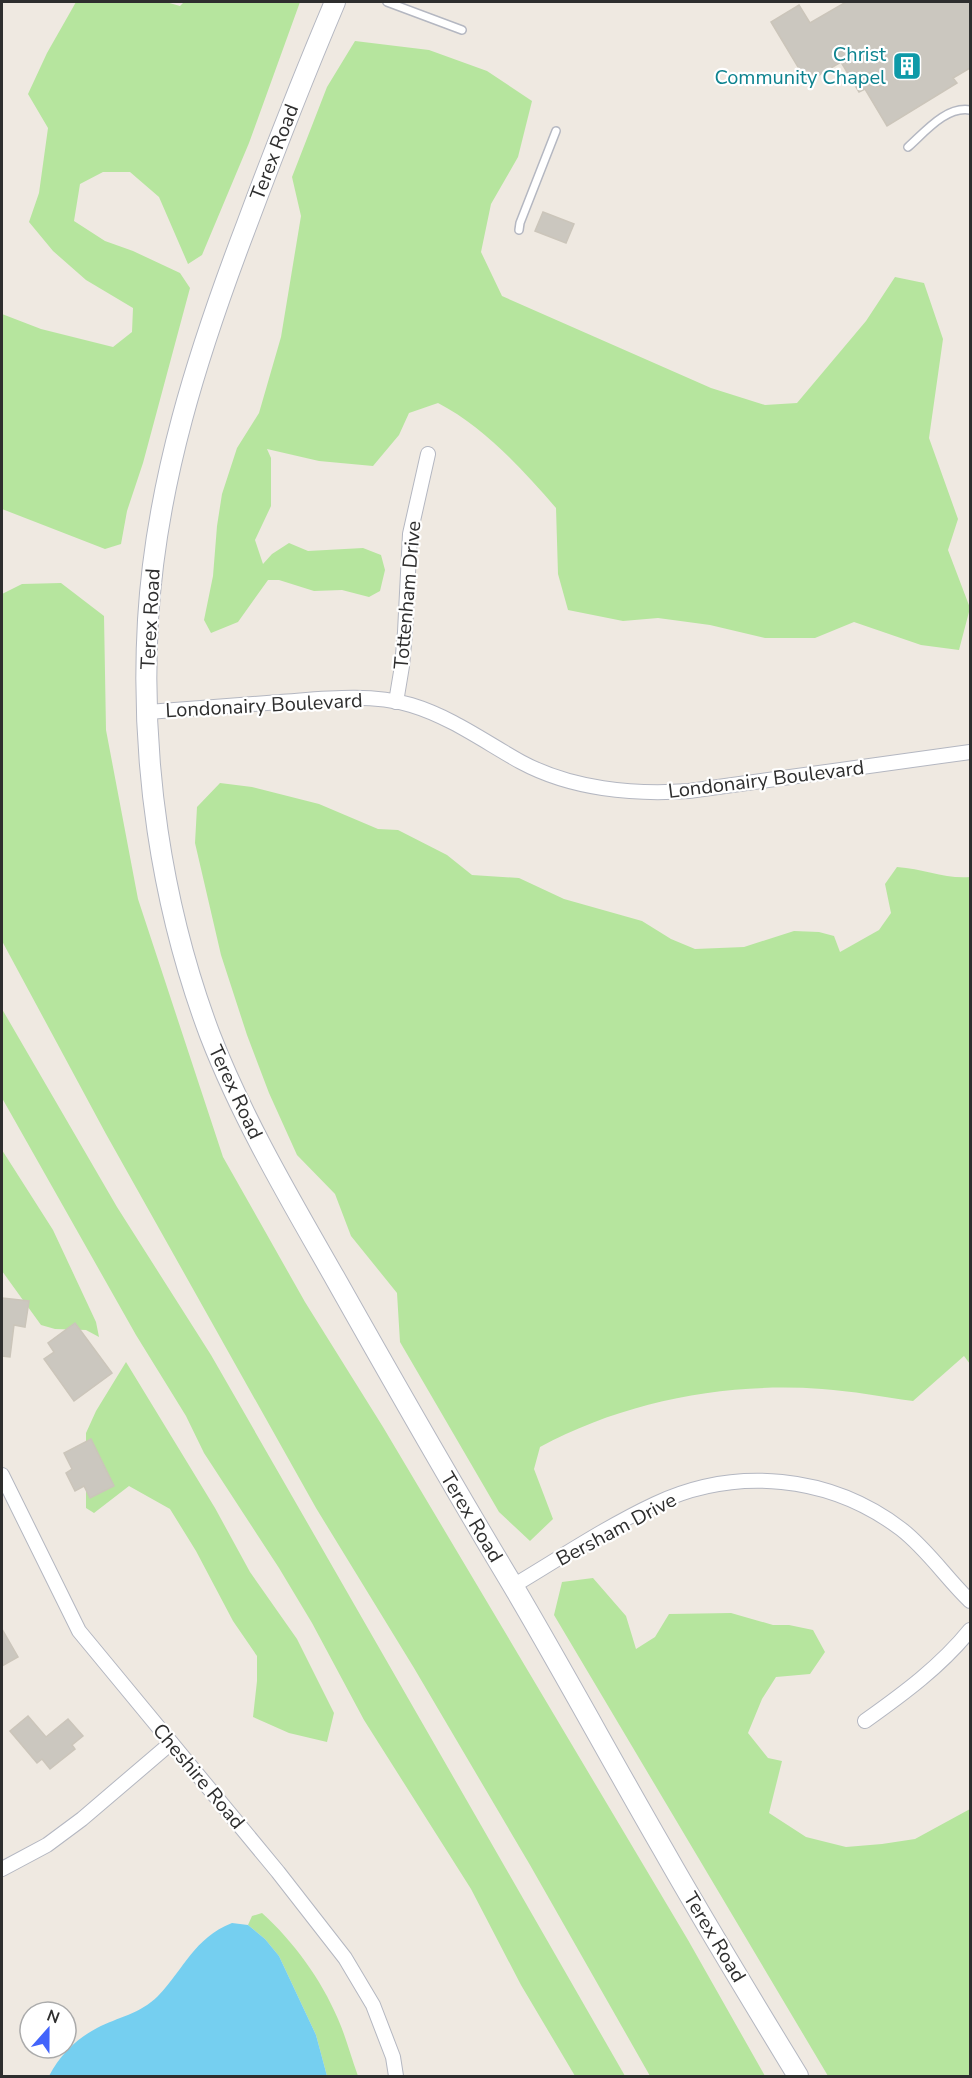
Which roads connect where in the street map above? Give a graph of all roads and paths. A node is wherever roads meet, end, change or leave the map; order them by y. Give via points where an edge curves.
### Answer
1 (335, 2) edge
2 (387, 2) edge
3 (462, 30) dead end
4 (970, 110) edge
5 (556, 131) dead end
6 (908, 147) dead end
7 (519, 230) dead end
8 (428, 454) dead end
9 (396, 702) junction
10 (148, 712) junction
11 (970, 752) edge
12 (2, 1475) edge
13 (513, 1586) junction
14 (970, 1601) edge
15 (970, 1629) edge
16 (865, 1721) dead end
17 (171, 1743) junction
18 (2, 1869) edge
19 (396, 2076) edge
20 (798, 2076) edge

1 - 10 main road, Terex Road via 232,262 178,429 154,558 148,627
2 - 3 lane
4 - 6 lane via 954,111
5 - 7 lane
8 - 9 street, Tottenham Drive via 410,534
9 - 10 street, Londonairy Boulevard via 339,698
9 - 11 street, Londonairy Boulevard via 445,718 539,770 620,791 689,791
10 - 13 main road, Terex Road via 152,780 164,864 181,943 211,1035 280,1182
12 - 17 street, Cheshire Road via 79,1631
13 - 14 street, Bersham Drive via 656,1503 722,1483 760,1480 803,1484 849,1498 876,1512 922,1547
13 - 20 main road, Terex Road via 666,1856
15 - 16 street via 915,1685
17 - 18 street via 82,1819 47,1845
17 - 19 street, Cheshire Road via 345,1958 373,2006 393,2057

